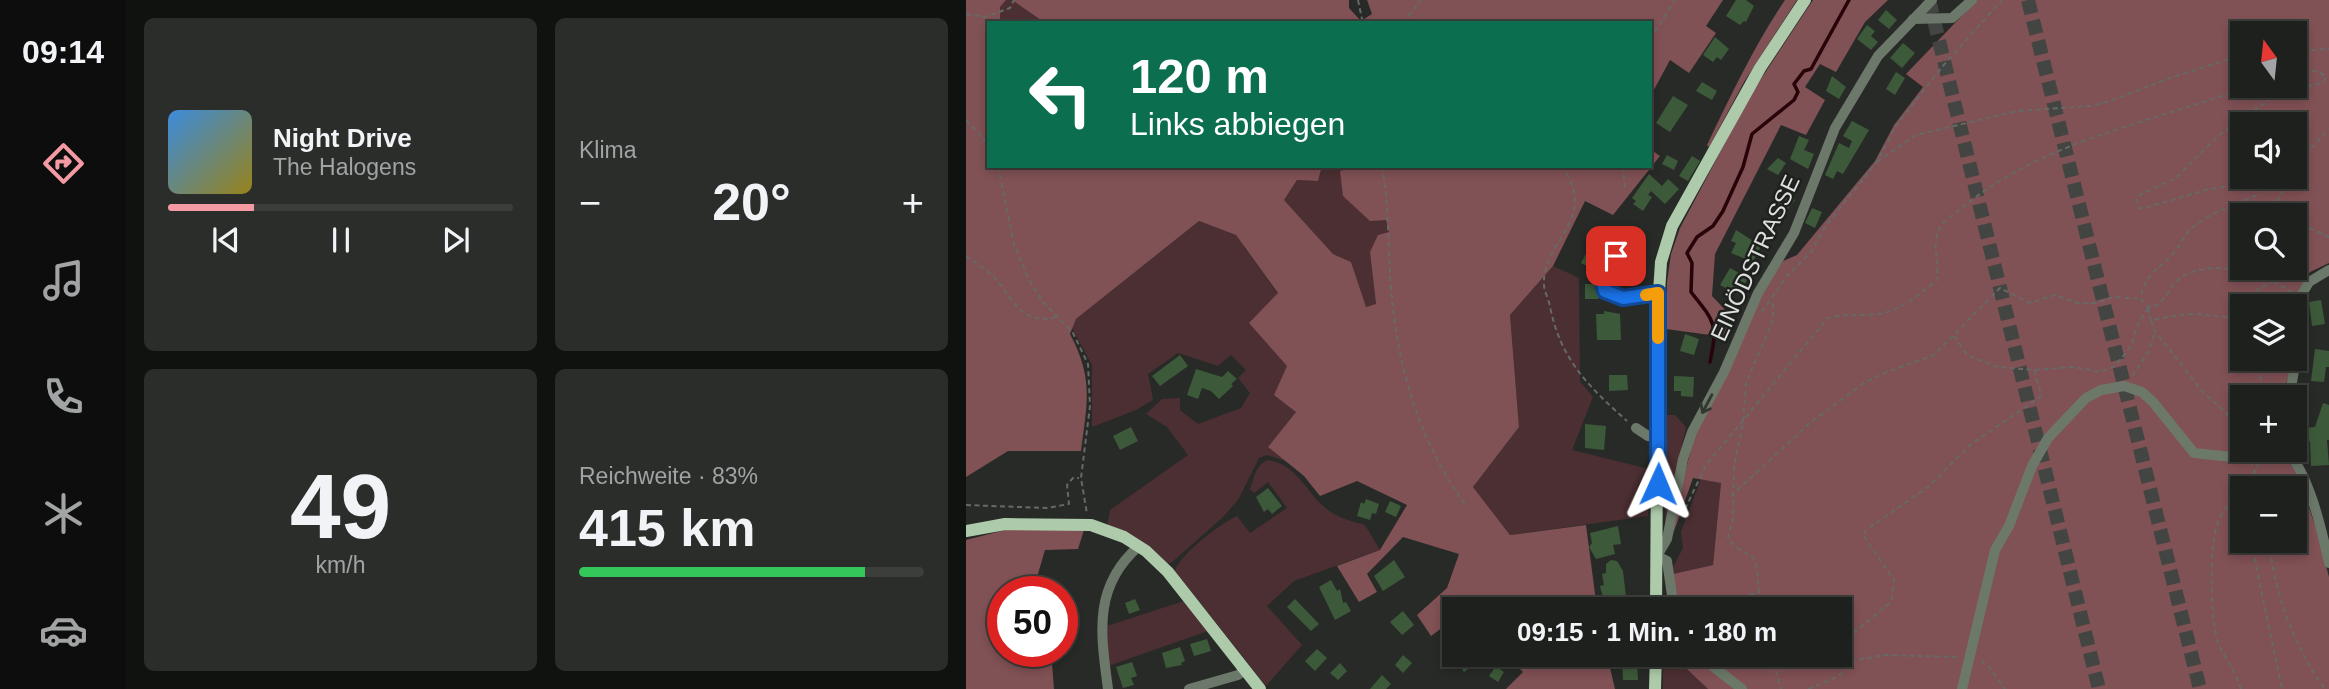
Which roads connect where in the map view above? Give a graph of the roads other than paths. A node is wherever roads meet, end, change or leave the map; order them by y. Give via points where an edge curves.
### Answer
1 (1805, 0) edge
2 (1932, 0) edge
3 (1972, 0) edge
4 (1913, 19) junction
5 (1616, 256) dead end
6 (2329, 270) edge
7 (1658, 293) junction
8 (2291, 385) edge
9 (1636, 428) road end
10 (1659, 437) junction
11 (2230, 457) edge
12 (2295, 462) edge
13 (966, 530) edge
14 (1139, 546) junction
15 (1657, 556) junction
16 (2329, 563) edge
17 (1656, 597) edge
18 (1672, 597) edge
19 (1656, 667) edge
20 (1714, 667) edge
21 (1244, 670) junction
22 (1108, 689) edge
23 (1189, 689) edge
24 (1260, 689) edge
25 (1655, 689) edge
26 (1742, 689) edge
27 (1962, 689) edge

1 - 7 main road via 1760,68 1672,226
2 - 4 street, EINÖDSTRASSE
3 - 4 street via 1952,18
4 -> 15 street, EINÖDSTRASSE via 1878,56 1835,128 1794,233 1747,315 1692,432 1667,539
5 - 7 street via 1603,283 1605,291 1623,298
6 - 8 street via 2309,282 2299,299
7 - 10 main road
9 - 10 street
10 - 15 main road
11 - 27 street via 2194,453 2142,393 2124,386 2085,398 2042,447 1995,550
12 - 16 street
13 - 14 main road via 1005,524 1091,525
14 - 21 main road via 1168,572
14 - 22 street via 1107,593 1101,616
15 - 17 main road
15 - 18 street via 1667,561
19 - 25 main road
20 - 26 street
21 - 23 street
21 - 24 main road

